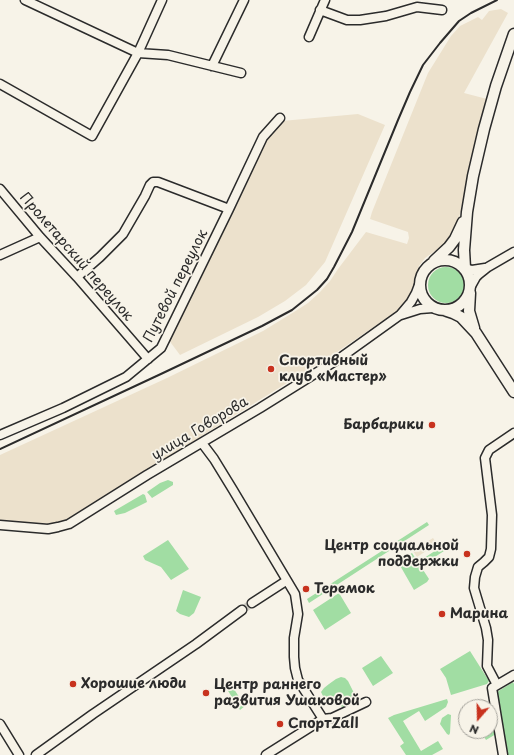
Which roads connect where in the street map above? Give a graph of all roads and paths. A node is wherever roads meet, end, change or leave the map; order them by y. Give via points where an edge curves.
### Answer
1 (26, 0) edge
2 (162, 0) edge
3 (244, 0) edge
4 (325, 0) edge
5 (320, 10) junction
6 (442, 10) dead end
7 (514, 34) edge
8 (309, 37) dead end
9 (138, 53) junction
10 (212, 66) junction
11 (241, 73) dead end
12 (0, 84) edge
13 (280, 118) dead end
14 (0, 189) edge
15 (229, 209) junction
16 (467, 212) junction
17 (40, 237) junction
18 (514, 252) edge
19 (0, 255) edge
20 (432, 262) junction
21 (488, 267) junction
22 (464, 268) junction
23 (77, 277) junction
24 (419, 285) junction
25 (470, 288) junction
26 (438, 309) junction
27 (400, 315) junction
28 (476, 333) junction
29 (148, 359) junction
30 (514, 392) edge
31 (514, 433) edge
32 (0, 435) edge
33 (202, 443) junction
34 (0, 525) edge
35 (286, 581) junction
36 (252, 603) tunnel mouth
37 (242, 610) tunnel mouth
38 (514, 675) edge
39 (497, 685) junction
40 (366, 702) dead end
41 (323, 718) junction
42 (0, 724) edge
43 (19, 755) edge
44 (36, 755) edge
45 (266, 755) edge
46 (503, 755) edge

1 - 9 street
2 - 9 street
3 - 10 street
4 - 5 street
5 - 6 street via 347,20 360,20 417,7
5 - 8 street
7 - 16 main road via 486,122
9 - 10 street via 168,55
9 - 12 street via 92,136
10 - 11 street
13 - 15 street, Путевой переулок via 263,137
14 - 17 street, Пролетарский переулок
15 - 23 street via 153,182 123,234
15 - 29 street, Путевой переулок via 161,348
16 - 20 main road via 455,240
16 - 22 main road
17 - 19 street
17 - 23 street, Пролетарский переулок
18 - 21 street
20 - 22 main road via 449,259
20 - 24 main road via 422,273
21 - 22 street via 472,270
21 - 25 street via 476,277
22 - 25 main road via 470,279
23 - 29 street, Пролетарский переулок
24 - 26 main road via 424,298
24 - 27 street, улица Говорова via 411,302
25 - 26 main road via 467,298 459,306 453,309
25 - 28 main road via 470,315
26 - 27 street, улица Говорова via 420,309
26 - 28 main road via 461,317
27 - 33 street, улица Говорова via 340,358
28 - 30 main road
29 - 32 street, Путевой переулок via 126,377
31 - 39 street via 489,450 486,458 492,515 491,549 489,557 478,567 474,588 486,628 487,666
33 - 34 street, улица Говорова via 69,524 48,529
33 - 35 street via 233,490
35 - 36 street
35 - 41 street via 295,594 298,614 294,638 298,680
37 - 44 street
38 - 39 street
39 - 46 street via 492,688
40 - 41 street via 332,718
41 - 45 street
42 - 43 street

